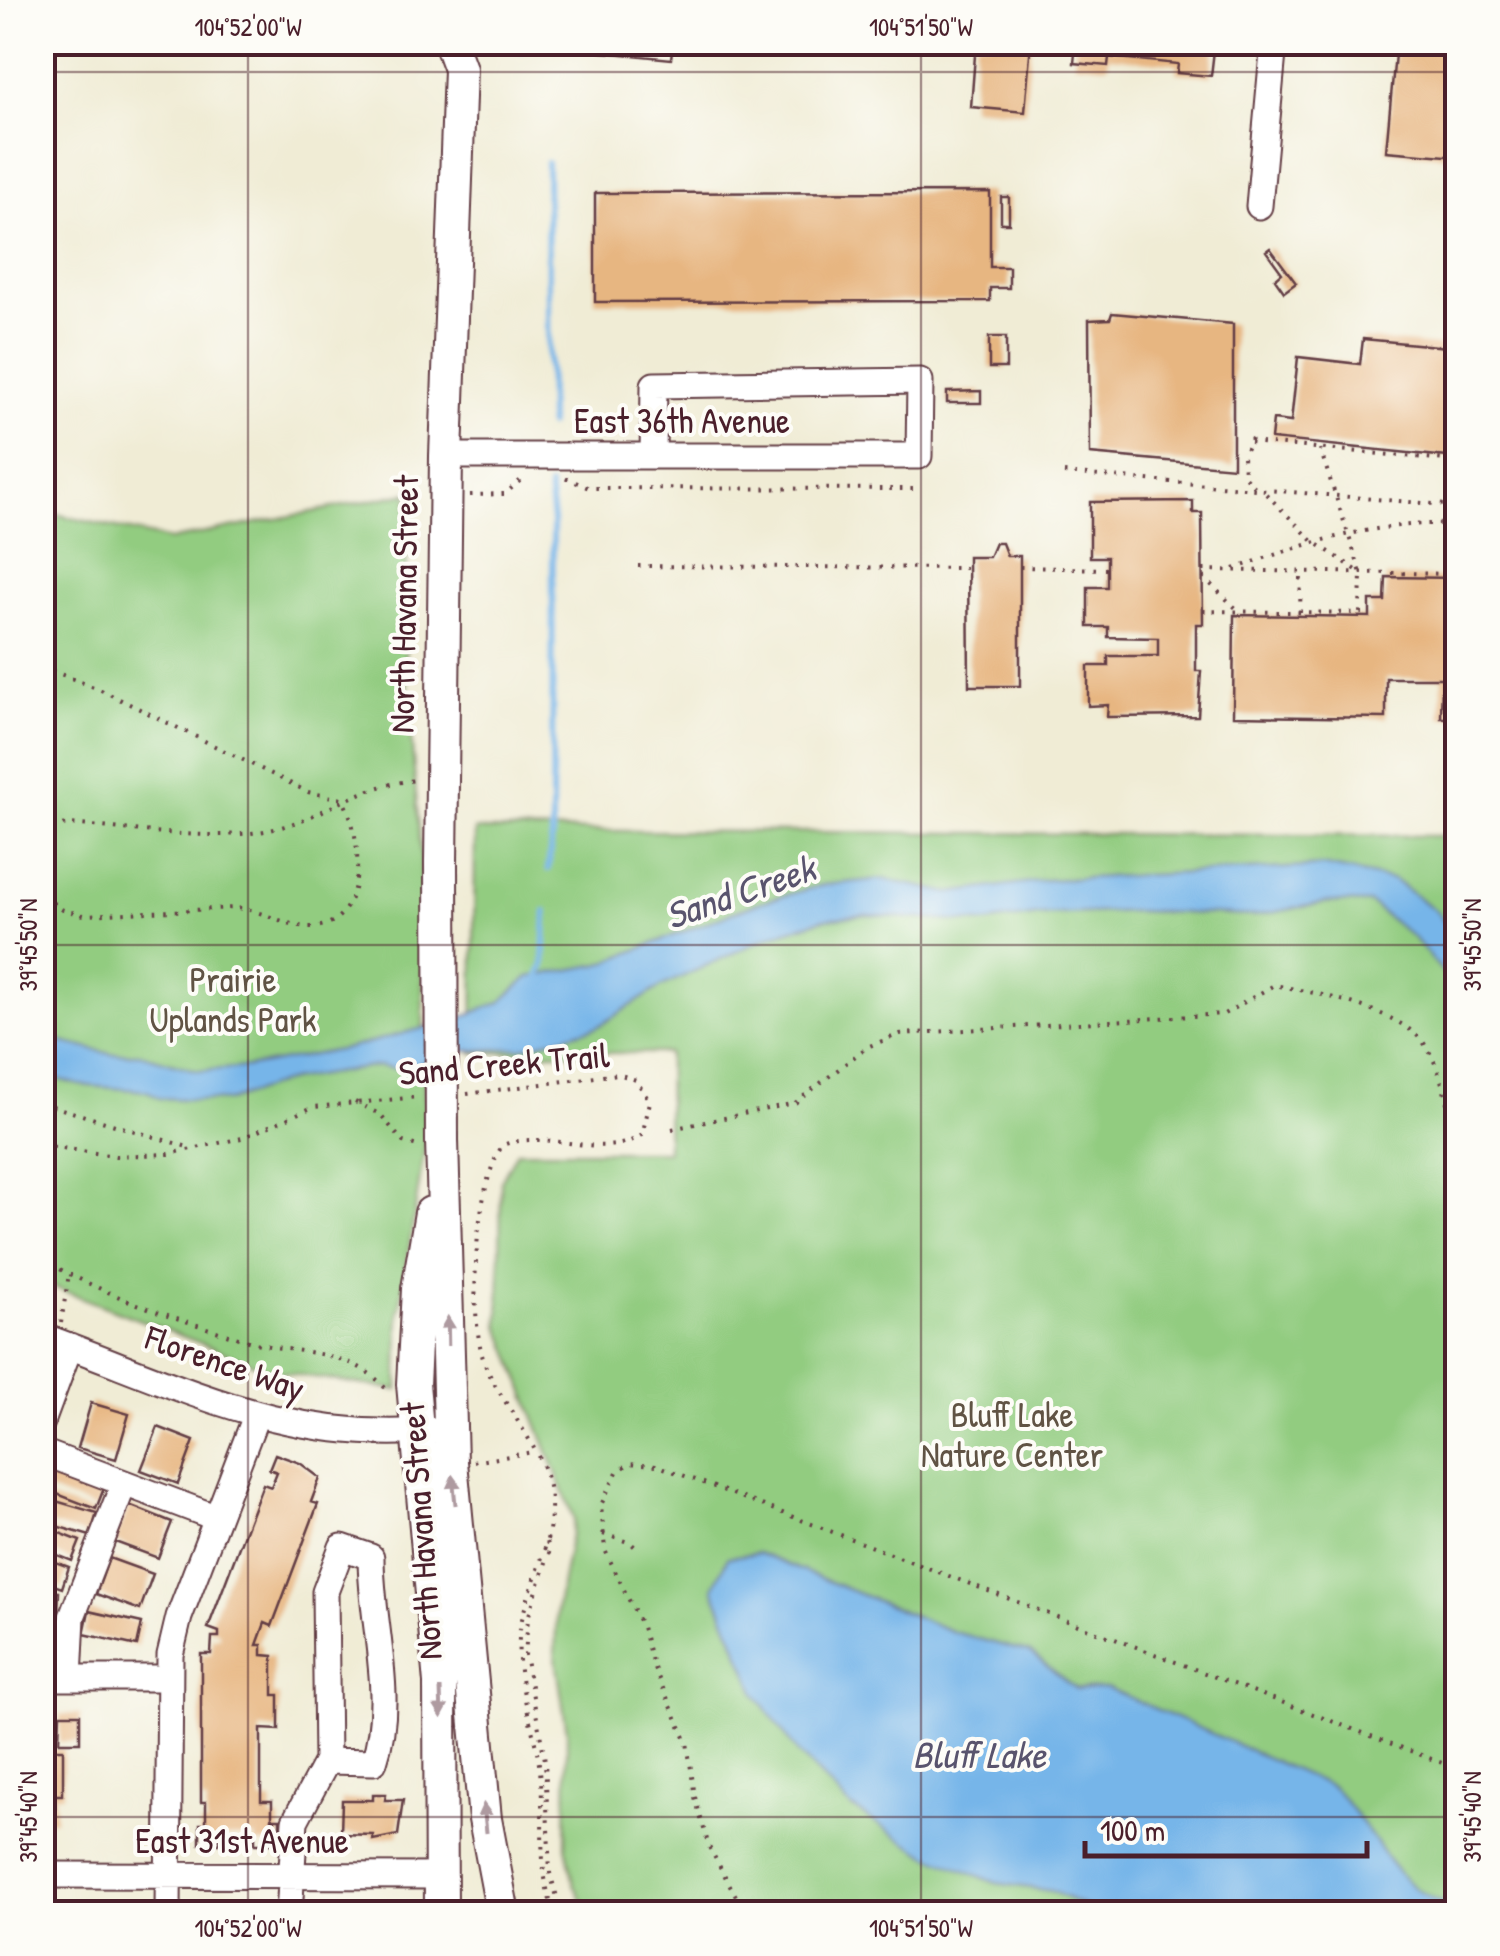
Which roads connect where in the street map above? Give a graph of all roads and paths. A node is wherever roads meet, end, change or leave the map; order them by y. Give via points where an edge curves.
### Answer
1 (1274, 42) edge
2 (462, 51) edge
3 (1259, 206) dead end
4 (1319, 448) junction
5 (446, 456) junction
6 (653, 456) junction
7 (1458, 462) edge
8 (1064, 473) dead end
9 (534, 474) dead end
10 (553, 474) dead end
11 (920, 489) dead end
12 (1264, 492) junction
13 (470, 495) dead end
14 (1336, 497) junction
15 (1458, 506) edge
16 (1458, 524) edge
17 (1348, 533) junction
18 (1313, 541) junction
19 (638, 566) dead end
20 (1020, 567) dead end
21 (968, 568) dead end
22 (1106, 568) dead end
23 (1231, 570) junction
24 (1301, 572) junction
25 (1361, 573) junction
26 (1458, 574) edge
27 (1203, 611) dead end
28 (1239, 611) junction
29 (1300, 612) junction
30 (1360, 613) junction
31 (1370, 613) dead end
32 (42, 667) edge
33 (425, 780) dead end
34 (342, 799) junction
35 (42, 828) edge
36 (42, 896) edge
37 (464, 1094) dead end
38 (428, 1096) dead end
39 (355, 1102) junction
40 (42, 1103) edge
41 (672, 1128) dead end
42 (434, 1143) junction
43 (42, 1145) edge
44 (195, 1150) junction
45 (1458, 1175) edge
46 (42, 1259) edge
47 (69, 1274) junction
48 (42, 1336) edge
49 (70, 1346) junction
50 (388, 1392) dead end
51 (256, 1416) junction
52 (42, 1422) edge
53 (434, 1430) junction
54 (42, 1452) edge
55 (533, 1452) junction
56 (472, 1462) dead end
57 (124, 1483) junction
58 (216, 1518) junction
59 (603, 1534) junction
60 (546, 1539) junction
61 (639, 1551) dead end
62 (42, 1678) edge
63 (69, 1678) junction
64 (168, 1678) junction
65 (327, 1761) junction
66 (1458, 1769) edge
67 (42, 1875) edge
68 (168, 1876) junction
69 (290, 1876) junction
70 (442, 1876) junction
71 (168, 1914) edge
72 (289, 1914) edge
73 (441, 1914) edge
74 (502, 1914) edge
75 (555, 1914) edge
76 (562, 1914) edge
77 (746, 1914) edge

1 - 3 street
2 - 5 main road, North Havana Street
4 - 7 path
4 - 12 path via 1251,440 1244,476
4 - 14 path
5 - 6 street, East 36th Avenue
5 - 42 main road, North Havana Street, bridge
6 - 6 street, East 36th Avenue via 919,456 920,381 654,385
8 - 12 path
9 - 13 path via 505,494
10 - 11 path via 589,488
12 - 14 path
12 - 18 path
14 - 15 path
14 - 17 path
16 - 17 path via 1395,524
17 - 18 path
17 - 25 path
18 - 23 path
18 - 25 path
19 - 21 path
20 - 22 path
23 - 24 path
23 - 28 path via 1203,573
24 - 25 path
24 - 29 path
25 - 26 path
25 - 30 path
27 - 28 path
28 - 29 path
29 - 30 path
30 - 31 path
32 - 34 path via 99,688 308,792
33 - 34 path via 378,785
34 - 35 path via 256,832
34 - 36 path via 358,848 350,899 332,922 313,928 236,908 84,915
37 - 55 path, Sand Creek Trail via 618,1074 636,1080 650,1102 642,1135 630,1143 519,1139 503,1145 486,1177 479,1348
38 - 39 path, Sand Creek Trail
39 - 42 path via 381,1115 403,1142
39 - 44 path, Sand Creek Trail via 312,1108
40 - 44 path
41 - 45 path via 794,1103 866,1047 900,1034 1224,1014 1274,985 1400,1022 1425,1043 1454,1126
42 - 53 main road, North Havana Street
43 - 44 path, Sand Creek Trail via 115,1156
46 - 47 path
47 - 49 path via 61,1324
47 - 50 path via 250,1342 342,1357
48 - 49 street, Florence Way
49 - 51 street, Florence Way
49 - 52 street
51 - 53 street, Florence Way via 332,1432
51 - 58 street
53 -> 70 main road, North Havana Street
74 -> 53 main road, North Havana Street
54 - 57 street
55 - 56 path
55 - 60 path, Sand Creek Trail via 550,1492
57 - 58 street
57 - 63 street via 72,1617
58 - 64 street via 179,1616
59 - 61 path
59 - 66 path via 601,1505 617,1472 630,1463 656,1465
59 - 77 path via 616,1581 642,1627 686,1742 709,1847
60 - 75 path, Sand Creek Trail via 518,1644 540,1774 541,1861
60 - 76 path via 550,1550 528,1618 525,1655 545,1760 550,1873
62 - 63 street
63 - 64 street
64 - 68 street
65 - 65 street via 325,1592 342,1548 371,1557 383,1735 374,1762
65 - 69 street via 295,1821
67 - 68 street, East 31st Avenue
68 - 69 street, East 31st Avenue
68 - 71 street
69 - 70 street, East 31st Avenue
69 - 72 street
70 - 73 main road, North Havana Street

